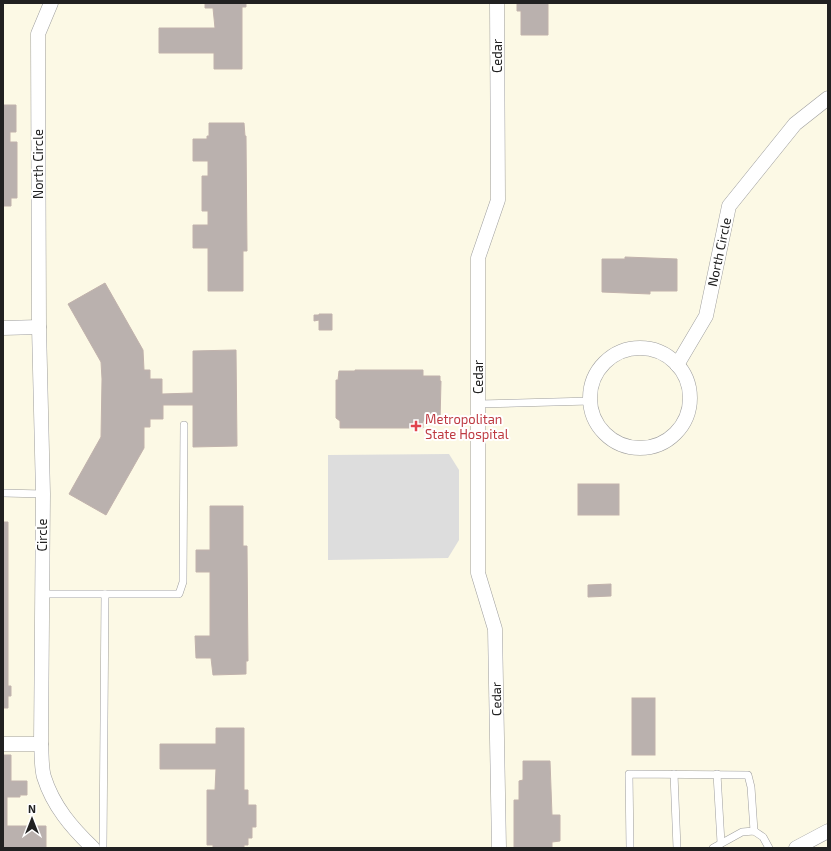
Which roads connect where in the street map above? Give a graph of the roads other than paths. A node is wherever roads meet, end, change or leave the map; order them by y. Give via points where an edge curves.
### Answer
1 (51, 3) edge
2 (497, 3) edge
3 (828, 98) edge
4 (39, 327) junction
5 (3, 328) edge
6 (677, 365) junction
7 (590, 401) junction
8 (479, 404) junction
9 (184, 425) dead end
10 (3, 493) edge
11 (43, 494) junction
12 (42, 594) junction
13 (105, 594) junction
14 (3, 744) edge
15 (41, 744) junction
16 (674, 774) junction
17 (717, 774) junction
18 (754, 831) junction
19 (828, 832) edge
20 (721, 843) junction
21 (93, 848) edge
22 (103, 848) edge
23 (499, 848) edge
24 (630, 848) edge
25 (677, 848) edge
26 (713, 848) edge
27 (769, 848) edge
28 (796, 848) edge

1 - 4 street, North Circle via 38,34
2 - 8 street, Cedar via 498,200 478,258
3 - 6 street, North Circle via 795,124 728,206 706,316
4 - 5 street
4 - 11 street, Circle
6 - 7 street via 665,355 650,349 635,348 620,352 607,360 597,372 591,386
6 - 7 street via 686,379 690,396 688,413 680,429 667,440 651,447 633,448 617,443 603,432 593,418
7 - 8 lane
8 - 23 street, Cedar via 478,573 495,629
9 - 13 lane via 183,582 179,594
10 - 11 lane
11 - 12 street, Circle
12 - 13 lane
12 - 15 street, Circle
13 - 22 lane
14 - 15 street
15 - 21 street, Circle via 44,776 56,804 73,828
16 - 17 lane
16 - 24 lane via 629,774
16 - 25 lane
17 - 18 lane via 748,775
17 - 20 lane
18 - 20 lane via 742,832
18 - 27 lane via 763,837
19 - 28 street
20 - 26 lane

